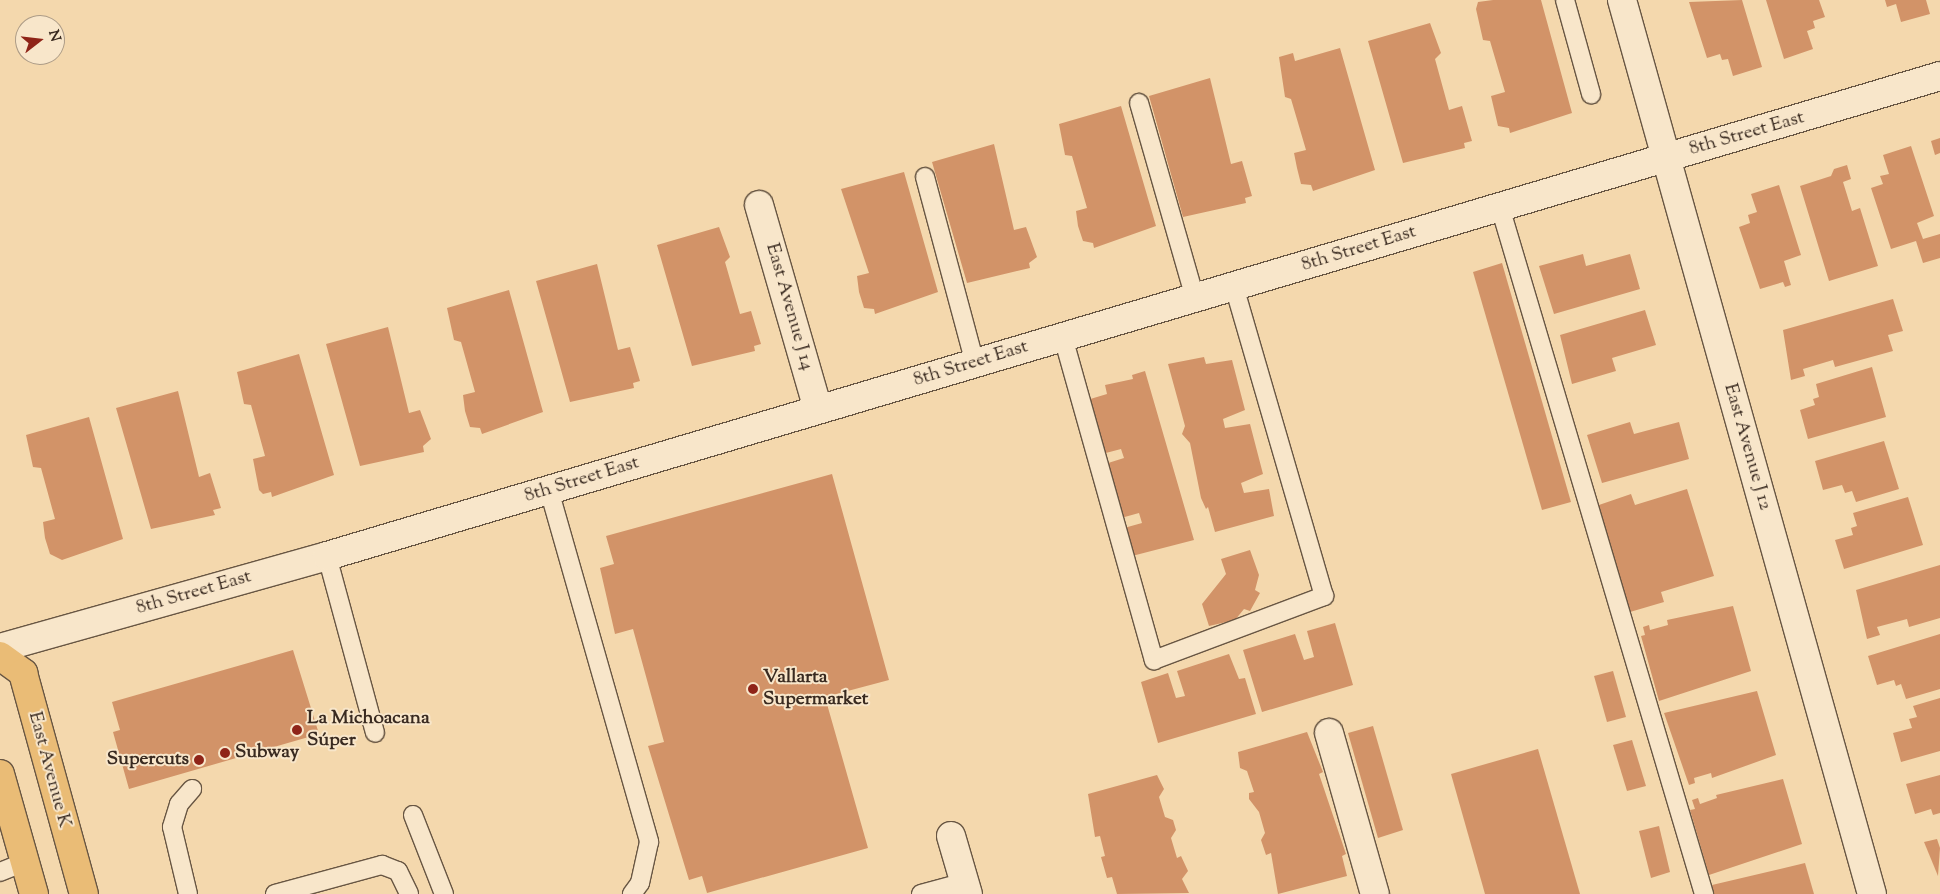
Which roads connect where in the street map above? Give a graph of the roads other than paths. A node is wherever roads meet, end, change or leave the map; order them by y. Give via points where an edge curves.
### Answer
1 (1565, 0) edge
2 (1622, 0) edge
3 (1940, 76) edge
4 (1591, 94) dead end
5 (1139, 103) dead end
6 (1666, 158) junction
7 (925, 177) dead end
8 (759, 205) dead end
9 (1500, 207) junction
10 (1234, 286) junction
11 (1195, 298) junction
12 (1063, 337) junction
13 (976, 363) junction
14 (818, 409) junction
15 (549, 490) junction
16 (327, 556) junction
17 (0, 648) edge
18 (0, 656) edge
19 (375, 733) dead end
20 (1329, 733) dead end
21 (0, 774) edge
22 (192, 789) dead end
23 (413, 815) dead end
24 (951, 836) dead end
25 (25, 862) junction
26 (0, 872) edge
27 (967, 888) edge
28 (1371, 893) edge
29 (34, 894) edge
30 (84, 894) edge
31 (188, 894) edge
32 (276, 894) edge
33 (409, 894) edge
34 (444, 894) edge
35 (632, 894) edge
36 (921, 894) edge
37 (1704, 894) edge
38 (1872, 894) edge

1 - 4 lane
2 - 6 street, East Avenue J 12
3 - 6 street, 8th Street East
5 - 11 lane
6 - 9 street, 8th Street East
6 - 38 street, East Avenue J 12
7 - 13 lane
8 - 14 street, East Avenue J 14
9 - 10 street, 8th Street East
9 - 37 lane
10 - 11 street, 8th Street East
10 - 12 lane via 1324,596 1154,660
11 - 12 street, 8th Street East
12 - 13 street, 8th Street East
13 - 14 street, 8th Street East
14 - 15 street, 8th Street East
15 - 16 street, 8th Street East
15 - 35 lane via 649,842 640,883
16 - 17 street, 8th Street East
16 - 19 lane
18 - 30 main road, East Avenue K via 23,673
20 - 28 street
21 - 25 main road
22 - 31 lane via 179,804 172,827
23 - 34 lane
24 - 27 street
25 - 26 lane
25 - 29 main road
27 - 36 lane
32 - 33 lane via 382,866 398,871

